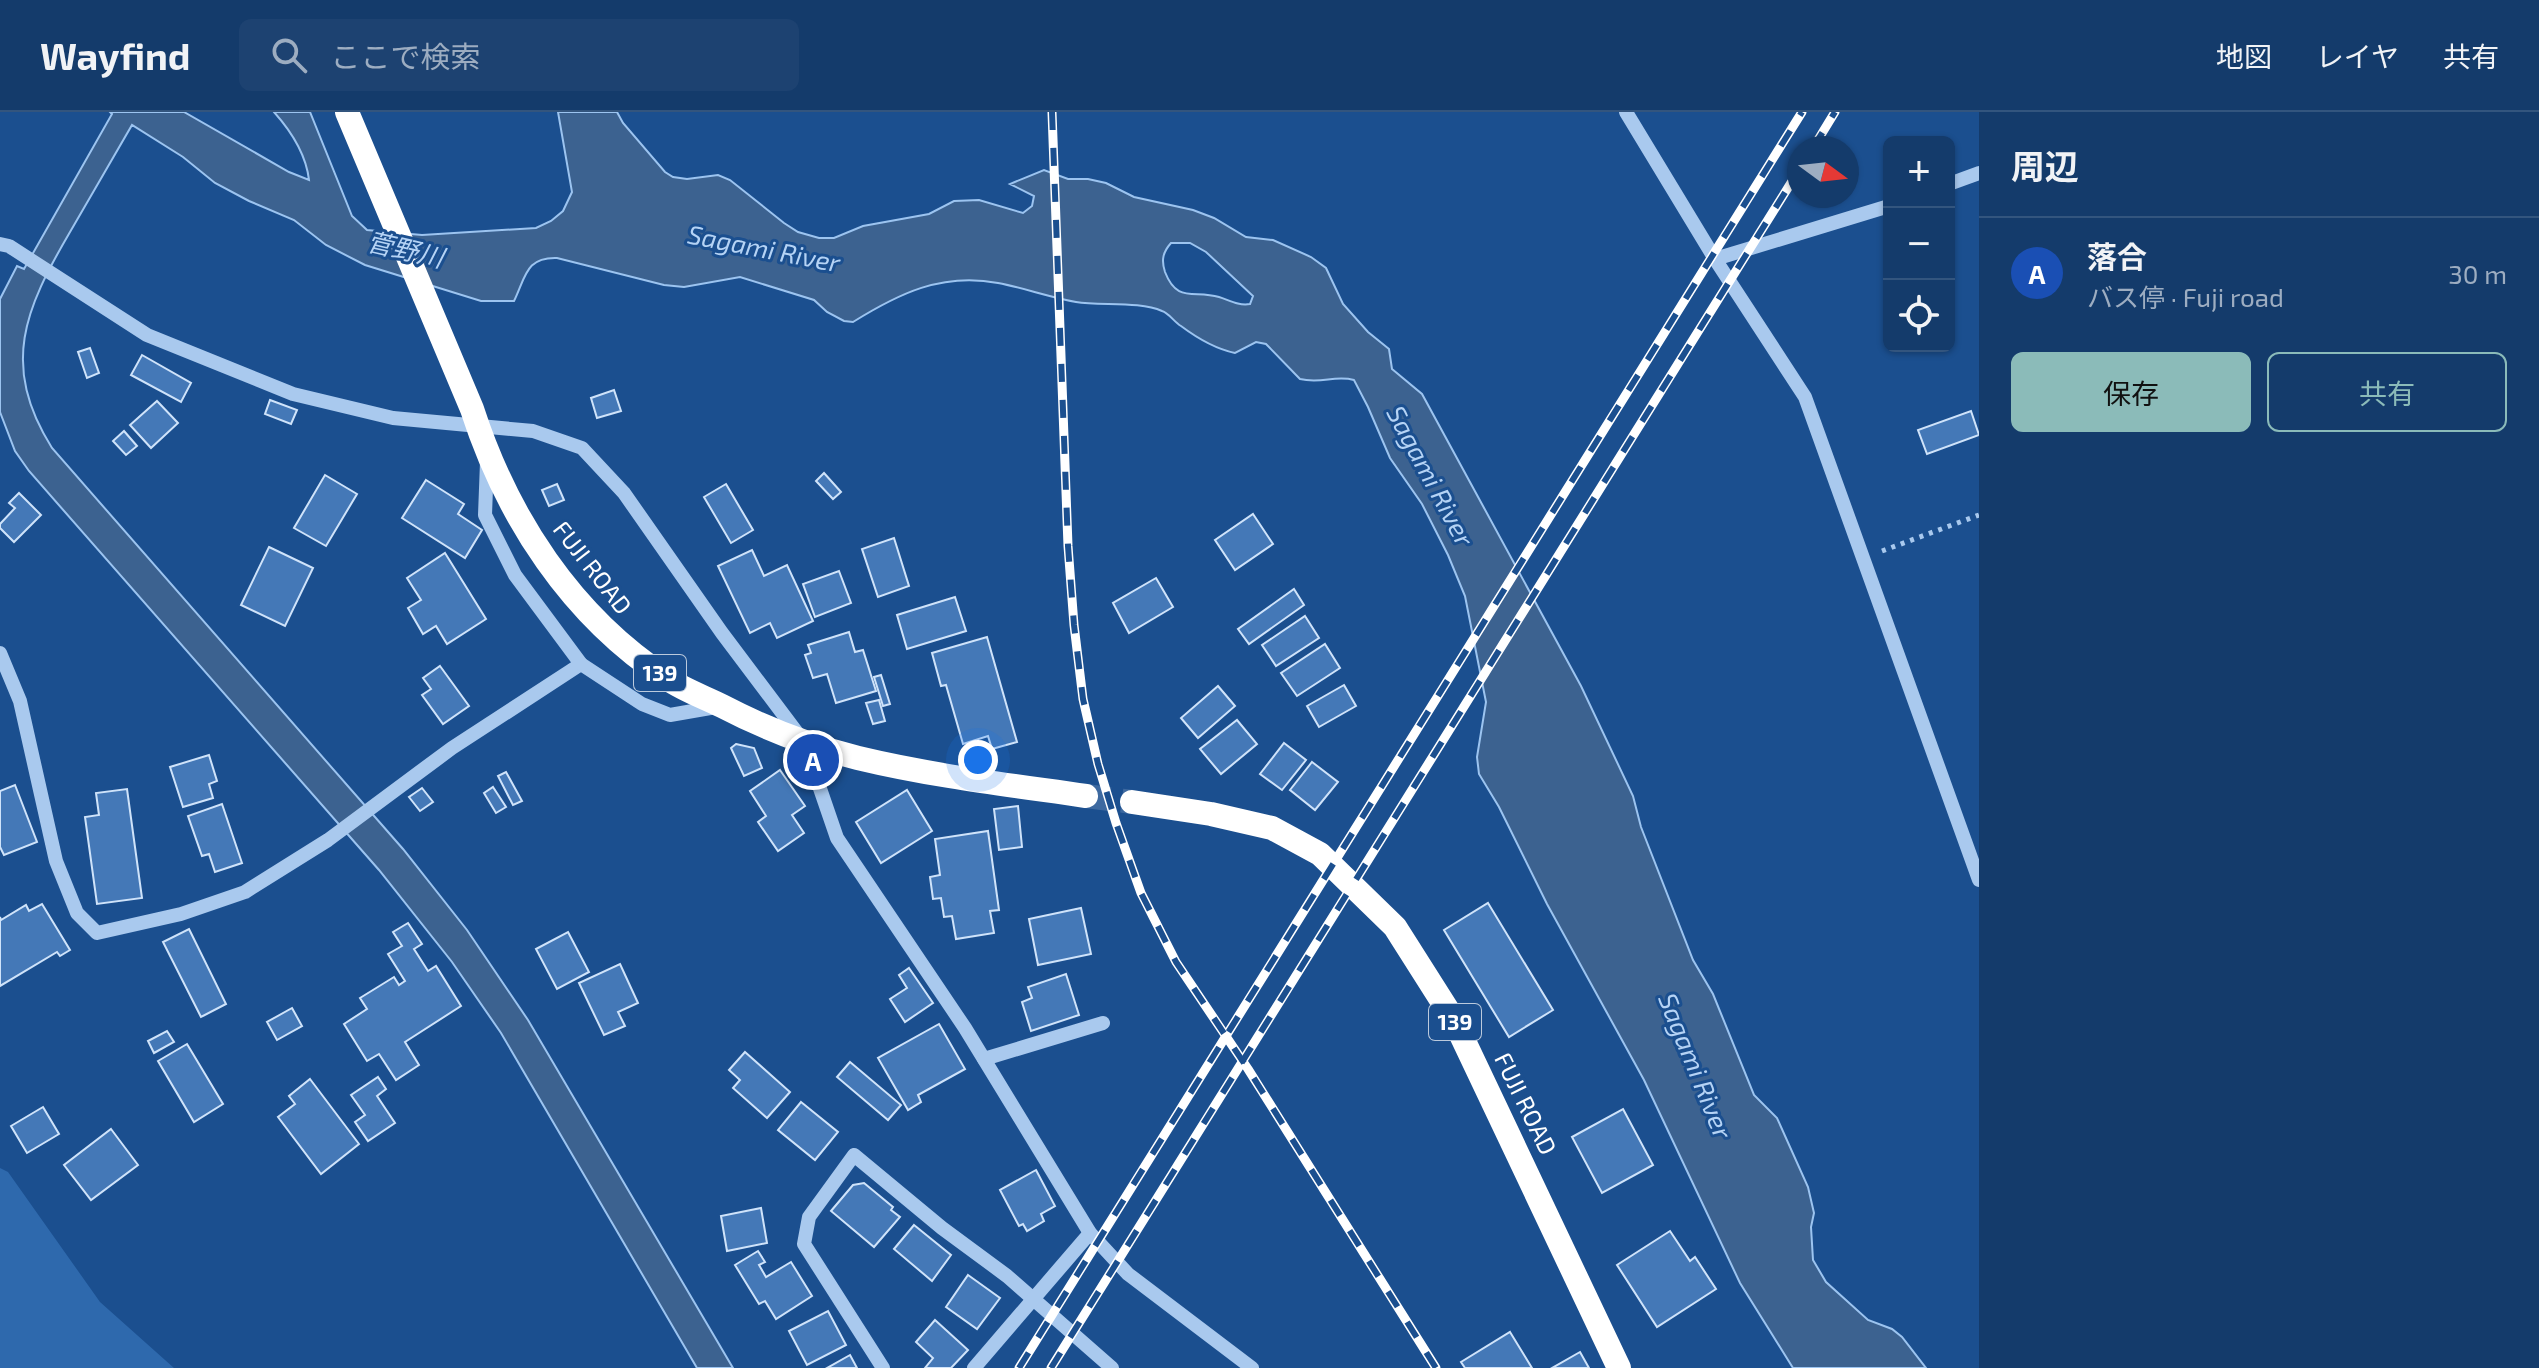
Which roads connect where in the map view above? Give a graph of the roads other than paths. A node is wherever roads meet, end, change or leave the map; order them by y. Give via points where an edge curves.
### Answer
1 (347, 112) edge
2 (1626, 112) edge
3 (1979, 173) edge
4 (1955, 182) edge
5 (1883, 208) edge
6 (0, 244) edge
7 (1715, 259) junction
8 (477, 425) junction
9 (487, 453) junction
10 (0, 653) edge
11 (581, 664) junction
12 (721, 706) junction
13 (804, 742) junction
14 (1086, 796) tunnel mouth
15 (1132, 802) tunnel mouth
16 (1977, 870) edge
17 (1103, 1023) dead end
18 (984, 1059) junction
19 (1090, 1233) junction
20 (1034, 1300) junction
21 (883, 1368) edge
22 (974, 1368) edge
23 (1112, 1368) edge
24 (1252, 1368) edge
25 (1619, 1368) edge

1 - 8 highway, FUJI ROAD / 139
2 - 7 street
3 - 4 street
5 - 7 street
6 - 8 street via 147,335 293,394 393,418
7 - 16 street via 1805,397
8 - 9 highway, FUJI ROAD / 139
8 - 13 street via 533,431 582,448 624,493
9 - 11 street via 485,515 515,575
9 - 12 highway, FUJI ROAD / 139 via 546,563 578,603 669,680
10 - 11 street via 20,701 56,861 77,913 97,933 181,914 245,892
11 - 12 street via 642,704 670,715
12 - 13 highway, FUJI ROAD / 139
13 - 14 highway, FUJI ROAD / 139 via 942,776
13 - 18 street via 837,838
15 - 25 highway, FUJI ROAD / 139 via 1272,828 1320,854 1395,927 1454,1020
17 - 18 street
18 - 19 street
19 - 20 street
19 - 24 street via 1128,1274
20 - 21 street via 854,1155 809,1217 804,1244
20 - 22 street
20 - 23 street

